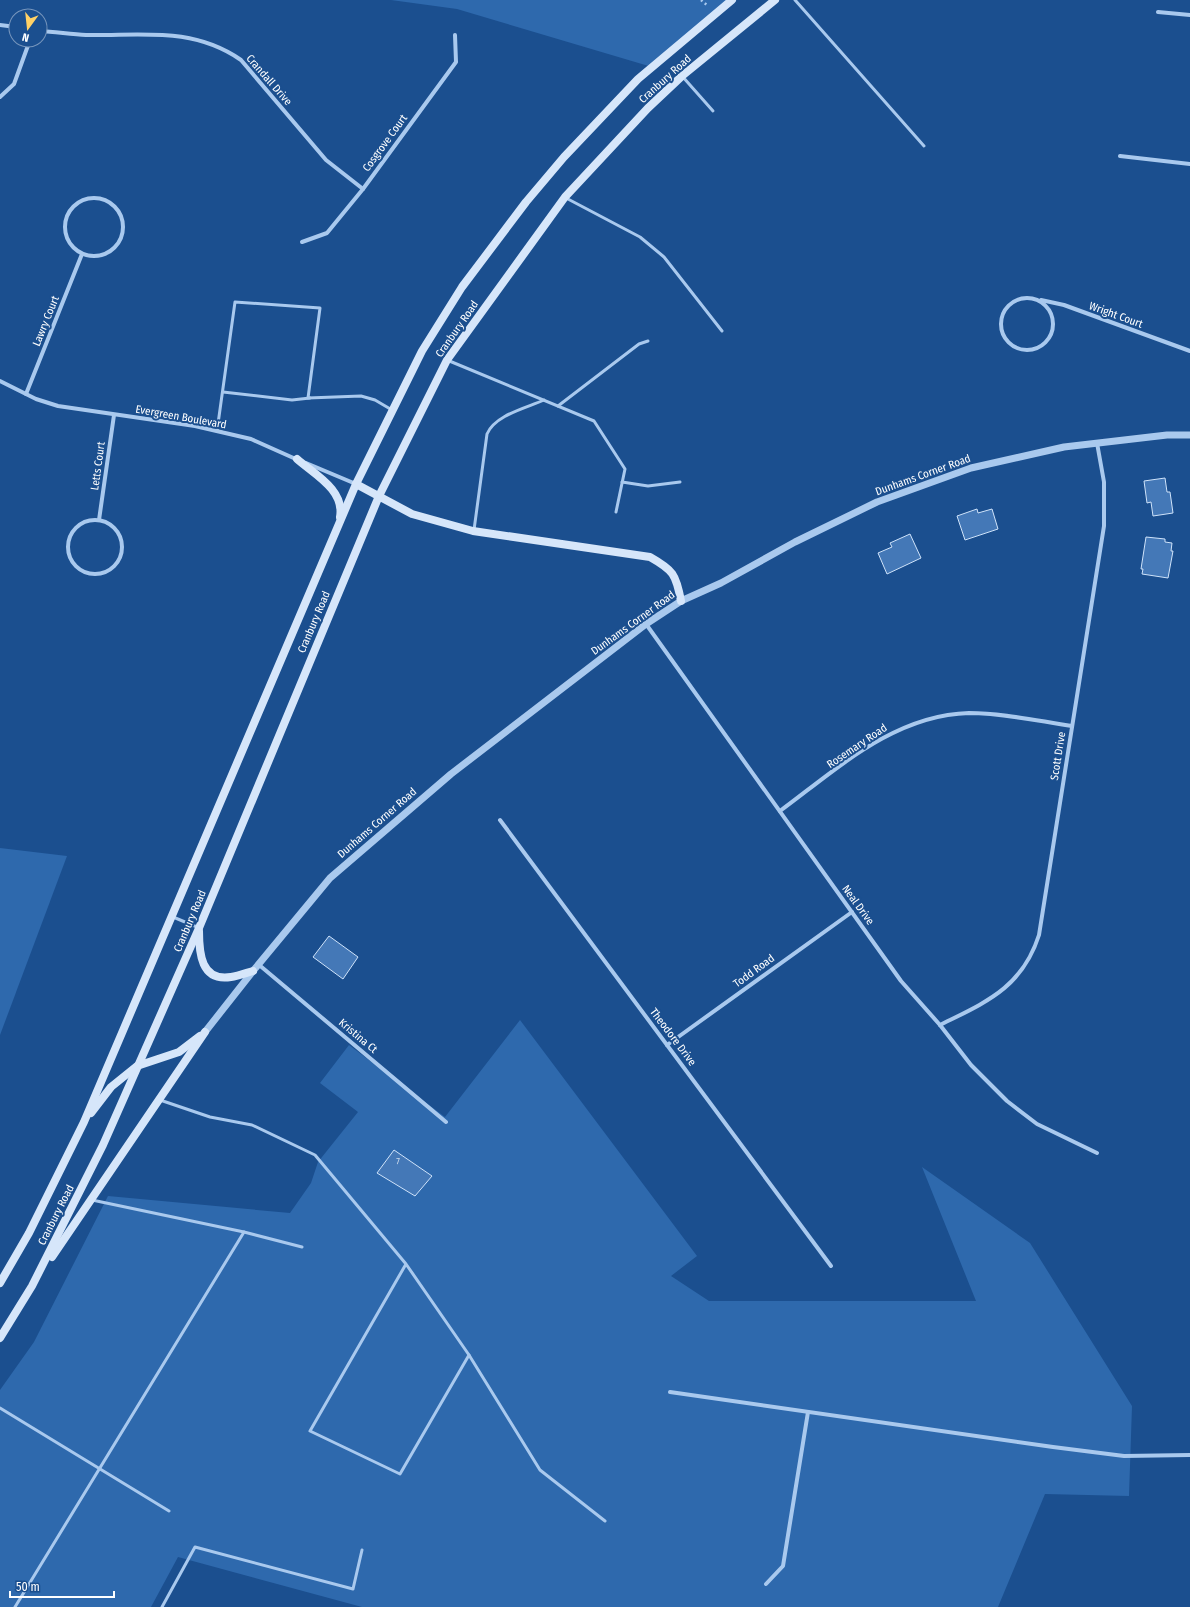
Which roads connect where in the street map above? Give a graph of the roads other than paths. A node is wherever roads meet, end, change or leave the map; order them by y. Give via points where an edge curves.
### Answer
1 (732, 0) edge
2 (775, 0) edge
3 (796, 0) edge
4 (1158, 12) dead end
5 (1190, 14) edge
6 (48, 32) edge
7 (455, 35) dead end
8 (27, 48) edge
9 (682, 76) junction
10 (0, 97) edge
11 (714, 111) dead end
12 (924, 146) dead end
13 (1120, 156) dead end
14 (1190, 164) edge
15 (363, 188) junction
16 (564, 197) junction
17 (302, 242) dead end
18 (82, 254) junction
19 (1034, 299) junction
20 (722, 331) dead end
21 (648, 341) dead end
22 (1190, 351) edge
23 (447, 360) junction
24 (0, 381) edge
25 (223, 392) junction
26 (26, 394) junction
27 (310, 398) junction
28 (544, 400) junction
29 (558, 406) junction
30 (392, 410) junction
31 (114, 415) junction
32 (217, 431) junction
33 (1190, 436) edge
34 (1096, 442) junction
35 (297, 459) junction
36 (622, 482) junction
37 (680, 482) dead end
38 (356, 484) junction
39 (379, 496) junction
40 (616, 512) dead end
41 (99, 520) junction
42 (338, 524) junction
43 (473, 531) junction
44 (681, 601) junction
45 (646, 624) junction
46 (1072, 726) junction
47 (780, 811) junction
48 (500, 820) dead end
49 (852, 912) junction
50 (171, 917) junction
51 (199, 928) junction
52 (255, 968) junction
53 (940, 1025) junction
54 (205, 1032) junction
55 (667, 1045) junction
56 (137, 1066) junction
57 (159, 1099) junction
58 (84, 1122) junction
59 (446, 1122) dead end
60 (1097, 1153) dead end
61 (90, 1199) junction
62 (244, 1232) junction
63 (302, 1247) dead end
64 (406, 1264) junction
65 (831, 1266) dead end
66 (0, 1283) edge
67 (32, 1286) junction
68 (0, 1338) edge
69 (469, 1355) junction
70 (670, 1392) dead end
71 (0, 1408) edge
72 (808, 1412) junction
73 (1190, 1455) edge
74 (99, 1470) junction
75 (169, 1511) dead end
76 (604, 1521) dead end
77 (362, 1550) dead end
78 (766, 1584) dead end
79 (15, 1607) edge
80 (162, 1607) edge

1 - 30 main road, Cranbury Road via 638,79 564,157 526,202 462,287 422,351
2 - 9 main road, Cranbury Road
3 - 12 lane
4 - 5 street
6 - 15 street, Crandall Drive via 86,35 154,33 182,36 227,50 240,60 326,160
7 - 15 street, Cosgrove Court via 456,62
8 - 10 street via 14,84
9 - 11 lane
9 - 16 main road, Cranbury Road
13 - 14 street
15 - 17 street, Cosgrove Court via 327,232
16 - 20 lane via 640,238 658,252
16 - 23 main road, Cranbury Road
18 - 18 street via 105,254 116,246 121,238 122,220 118,211 104,200 82,200 71,208 66,216 65,229 69,242
18 - 26 street, Lawry Court
19 - 19 street, Wright Court via 1026,298 1014,302 1005,310 1002,317 1003,334 1008,343 1018,349 1038,348 1048,341 1052,334 1052,315 1042,302
19 - 22 street, Wright Court via 1064,305
21 - 29 lane via 639,344
23 - 28 lane
23 - 39 main road, Cranbury Road
24 - 26 street, Evergreen Boulevard
25 - 27 lane via 292,400
25 - 27 lane via 235,302 320,308
25 - 32 lane
26 - 31 street, Evergreen Boulevard via 58,406
27 - 30 lane via 361,396 375,400
28 - 29 lane
28 - 43 lane via 496,421 490,427
29 - 36 lane via 594,421 625,469
30 - 38 main road, Cranbury Road
31 - 32 street, Evergreen Boulevard
31 - 41 street, Letts Court
32 - 35 street, Evergreen Boulevard via 251,439
33 - 34 street, Dunhams Corner Road via 1167,435
34 - 44 street, Dunhams Corner Road via 970,468 877,502
34 - 46 street, Scott Drive via 1104,482 1104,526
35 - 38 street, Evergreen Boulevard
35 - 42 main road via 335,491 341,511
36 - 37 lane via 648,486
36 - 40 lane
38 - 39 main road
38 - 42 main road, Cranbury Road
39 - 43 main road via 412,514
39 - 51 main road, Cranbury Road
41 - 41 street via 81,524 74,530 69,542 69,556 73,564 88,574 106,573 120,561 123,553 123,544 115,528
42 - 50 main road, Cranbury Road
43 - 44 main road via 650,557 669,568 678,582
44 - 45 street, Dunhams Corner Road
45 - 47 street, Neal Drive
45 - 52 street, Dunhams Corner Road via 451,774 330,878
46 - 47 street, Rosemary Road via 987,714 930,718 878,740
46 - 53 street, Scott Drive via 1042,924 1036,945 1026,966 1003,991 987,1002
47 - 49 street, Neal Drive
48 - 55 street, Theodore Drive
49 - 53 street, Neal Drive via 901,981
49 - 55 street, Todd Road
50 - 51 lane
50 - 58 main road, Cranbury Road
51 - 52 main road via 199,947 203,965 213,975 230,978
51 - 56 main road, Cranbury Road
52 - 54 street, Dunhams Corner Road
52 - 59 street, Kristina Ct
53 - 60 street, Neal Drive via 971,1065 1007,1100 1037,1124
54 - 56 main road via 179,1052
54 - 57 main road
55 - 65 street, Theodore Drive
56 - 58 main road via 111,1087
56 - 67 main road, Cranbury Road via 103,1145
57 - 61 main road
57 - 64 lane via 210,1117 252,1125 315,1154
58 - 66 main road, Cranbury Road via 29,1233
61 - 62 lane
61 - 67 main road
62 - 63 lane
62 - 74 lane
64 - 69 lane
64 - 69 lane via 310,1431 400,1474
67 - 68 main road, Cranbury Road
69 - 76 lane via 540,1470
70 - 72 street
71 - 74 lane
72 - 73 street via 1124,1456
72 - 78 street via 782,1566
74 - 75 lane
74 - 79 lane
77 - 80 lane via 353,1589 195,1547

